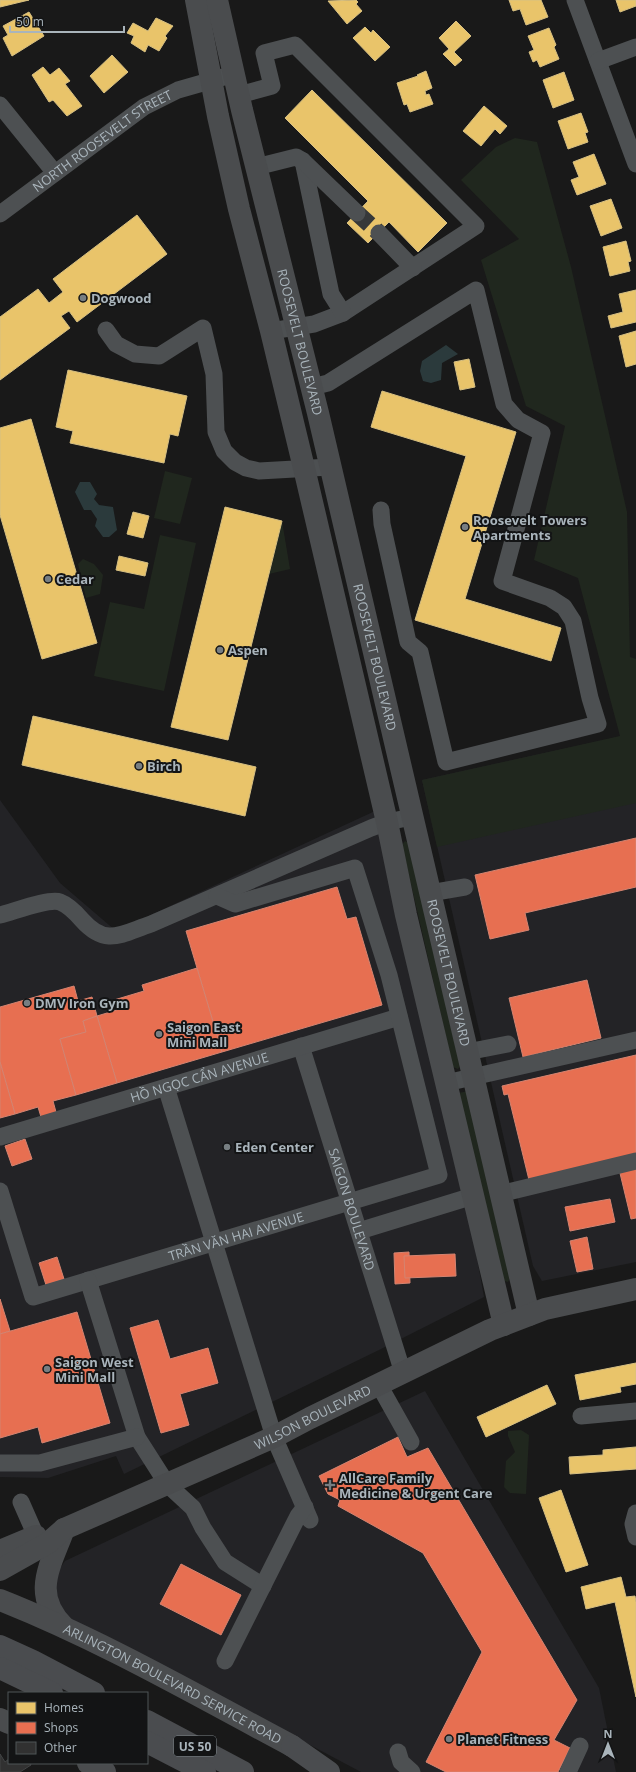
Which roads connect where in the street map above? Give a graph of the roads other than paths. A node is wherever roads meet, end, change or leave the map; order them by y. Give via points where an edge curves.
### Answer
1 (196, 0) edge
2 (217, 0) edge
3 (575, 0) edge
4 (636, 47) edge
5 (598, 61) junction
6 (234, 74) junction
7 (212, 79) junction
8 (239, 95) junction
9 (0, 105) edge
10 (303, 161) junction
11 (636, 164) edge
12 (256, 167) junction
13 (55, 173) junction
14 (357, 213) tunnel mouth
15 (0, 214) edge
16 (379, 233) tunnel mouth
17 (413, 268) junction
18 (344, 314) junction
19 (297, 327) junction
20 (106, 330) dead end
21 (271, 331) junction
22 (312, 387) junction
23 (330, 467) junction
24 (304, 468) junction
25 (381, 510) dead end
26 (412, 817) junction
27 (387, 822) junction
28 (465, 887) dead end
29 (430, 893) junction
30 (217, 896) junction
31 (0, 915) edge
32 (399, 1017) junction
33 (636, 1040) edge
34 (508, 1044) dead end
35 (301, 1046) junction
36 (467, 1052) junction
37 (473, 1077) junction
38 (446, 1083) junction
39 (166, 1086) junction
40 (0, 1137) edge
41 (636, 1161) edge
42 (0, 1191) edge
43 (500, 1194) junction
44 (474, 1196) junction
45 (350, 1201) junction
46 (359, 1231) junction
47 (214, 1242) junction
48 (88, 1280) junction
49 (636, 1289) edge
50 (529, 1315) junction
51 (504, 1325) junction
52 (403, 1373) junction
53 (379, 1385) junction
54 (636, 1411) edge
55 (581, 1416) dead end
56 (137, 1437) junction
57 (274, 1437) junction
58 (411, 1442) dead end
59 (0, 1463) edge
60 (167, 1484) junction
61 (21, 1502) dead end
62 (636, 1513) edge
63 (64, 1529) junction
64 (36, 1536) junction
65 (636, 1537) edge
66 (0, 1551) edge
67 (0, 1570) edge
68 (263, 1586) junction
69 (0, 1600) edge
70 (65, 1628) junction
71 (0, 1646) edge
72 (224, 1661) dead end
73 (0, 1668) edge
74 (50, 1692) edge
75 (92, 1692) edge
76 (148, 1722) edge
77 (148, 1743) edge
78 (292, 1746) junction
79 (580, 1746) dead end
80 (398, 1752) dead end
81 (90, 1764) edge
82 (106, 1772) edge
83 (205, 1772) edge
84 (244, 1772) edge
85 (329, 1772) edge
86 (342, 1772) edge
87 (412, 1772) edge
88 (568, 1772) edge

1 - 7 main road
2 - 6 main road, ROOSEVELT BOULEVARD
3 - 5 street
4 - 5 street
5 - 11 street
6 - 7 street, NORTH ROOSEVELT STREET
6 - 8 main road, ROOSEVELT BOULEVARD
7 - 13 street, NORTH ROOSEVELT STREET via 178,90 144,108
7 - 21 main road, ROOSEVELT BOULEVARD via 239,209
8 - 12 main road, ROOSEVELT BOULEVARD
8 - 17 street via 272,86 264,53 295,45 476,226
9 - 13 street
10 - 12 street via 296,157 288,158
10 - 14 street
10 - 18 street via 331,294
12 - 19 main road, ROOSEVELT BOULEVARD
13 - 15 street, NORTH ROOSEVELT STREET
16 - 17 street
17 - 18 street
18 - 19 street
19 - 21 street
19 - 22 main road, ROOSEVELT BOULEVARD
20 - 24 street via 116,344 135,354 159,356 203,328 214,374 216,432 224,451 235,462 259,471
21 - 24 main road, ROOSEVELT BOULEVARD
22 - 23 main road, ROOSEVELT BOULEVARD
22 - 25 street via 328,382 476,290 504,404 518,420 542,433 502,581 550,598 564,607 573,621 598,724 446,762 420,652 408,642
23 - 24 street
23 - 26 main road, ROOSEVELT BOULEVARD
24 - 27 main road, ROOSEVELT BOULEVARD
26 - 27 street
26 - 29 main road, ROOSEVELT BOULEVARD
27 - 30 street
27 - 38 main road, ROOSEVELT BOULEVARD
28 - 29 street
29 - 36 main road, ROOSEVELT BOULEVARD
30 - 31 street via 151,924 104,937 91,930 75,912 60,902 45,902
30 - 32 street via 235,904 355,868 389,975
32 - 35 street, HỒ NGỌC CẨN AVENUE
32 - 45 street, TRẦN VĂN HAI AVENUE via 438,1175
33 - 37 street
34 - 36 street
35 - 39 street, HỒ NGỌC CẨN AVENUE
35 - 45 street, SAIGON BOULEVARD
36 - 37 main road, ROOSEVELT BOULEVARD
37 - 38 street
37 - 43 main road, ROOSEVELT BOULEVARD
38 - 44 main road, ROOSEVELT BOULEVARD
39 - 40 street, HỒ NGỌC CẨN AVENUE
39 - 47 street
41 - 43 street
42 - 48 street, TRẦN VĂN HAI AVENUE via 33,1297
43 - 50 main road, ROOSEVELT BOULEVARD
44 - 46 street
44 - 51 main road, ROOSEVELT BOULEVARD
45 - 46 street, SAIGON BOULEVARD
45 - 47 street, TRẦN VĂN HAI AVENUE
46 - 52 street, SAIGON BOULEVARD
47 - 48 street, TRẦN VĂN HAI AVENUE
47 - 57 street
48 - 56 street
49 - 50 main road, WILSON BOULEVARD
50 - 51 main road, WILSON BOULEVARD
51 - 52 main road, WILSON BOULEVARD
52 - 53 main road, WILSON BOULEVARD
53 - 57 main road, WILSON BOULEVARD
53 - 58 street
54 - 55 street
56 - 59 street via 40,1463
56 - 60 street
57 - 60 main road, WILSON BOULEVARD
57 - 68 street via 308,1513 298,1516
60 - 63 main road, WILSON BOULEVARD
60 - 68 street via 194,1508 206,1533 225,1562
61 - 64 street
62 - 65 street via 633,1524
63 - 64 main road via 43,1532
63 - 67 main road, WILSON BOULEVARD via 48,1543
63 - 70 main road via 45,1588 46,1602 51,1613
64 - 66 main road
68 - 72 street
69 - 70 main road, ARLINGTON BOULEVARD SERVICE ROAD
70 - 78 main road, ARLINGTON BOULEVARD SERVICE ROAD via 122,1655
71 - 75 highway
73 - 74 highway
76 - 84 highway, US 50
77 - 83 highway, US 50
78 - 85 highway
78 - 86 street, ARLINGTON BOULEVARD SERVICE ROAD
79 - 88 street
80 - 87 street via 401,1762
81 - 82 main road

